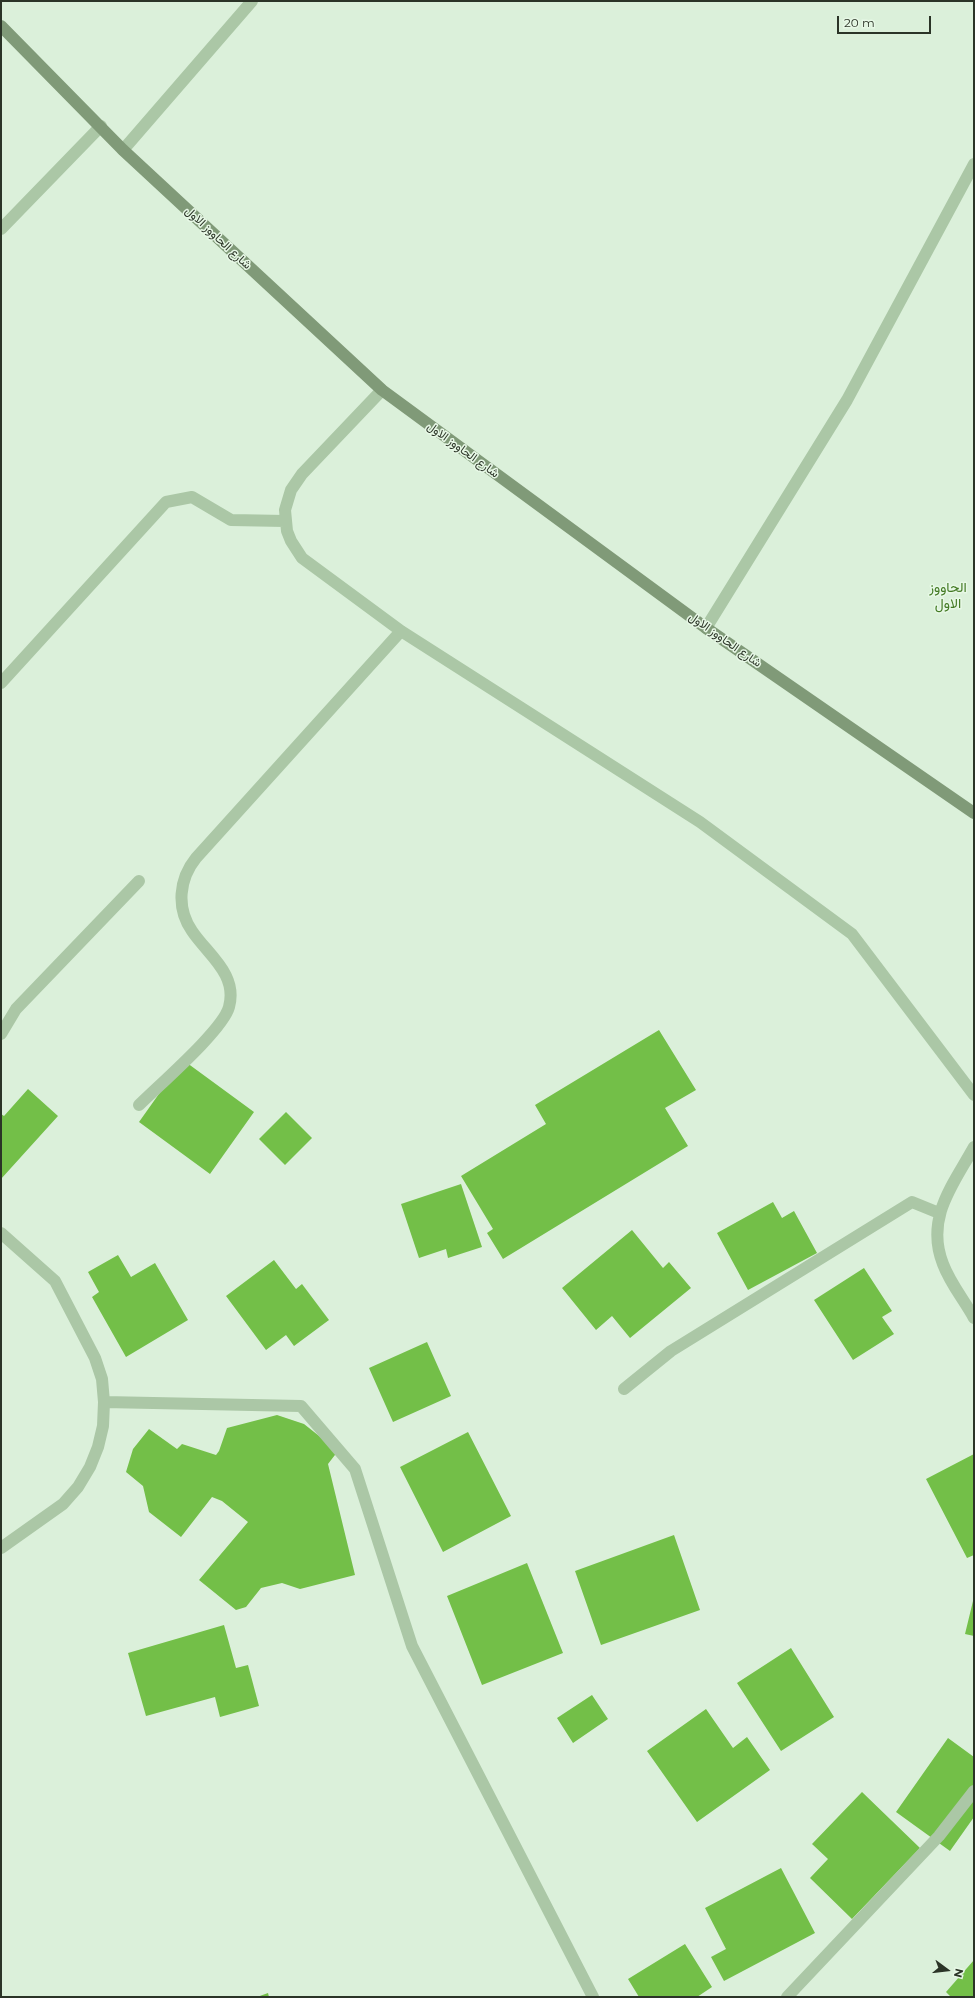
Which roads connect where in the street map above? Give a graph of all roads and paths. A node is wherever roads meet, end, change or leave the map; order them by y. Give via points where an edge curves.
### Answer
1 (252, 1) edge
2 (1, 26) edge
3 (101, 126) junction
4 (123, 150) junction
5 (974, 164) edge
6 (1, 229) edge
7 (382, 390) junction
8 (285, 521) junction
9 (706, 628) junction
10 (401, 630) junction
11 (1, 683) edge
12 (974, 813) edge
13 (139, 881) dead end
14 (1, 1034) edge
15 (974, 1095) edge
16 (139, 1105) dead end
17 (974, 1147) edge
18 (939, 1213) junction
19 (1, 1233) edge
20 (974, 1318) edge
21 (624, 1388) dead end
22 (104, 1402) junction
23 (1, 1548) edge
24 (974, 1790) edge
25 (593, 1997) edge
26 (786, 1997) edge

1 - 4 street
2 - 3 main road, شارع الحاووز الاول
3 - 4 main road, شارع الحاووز الاول
3 - 6 street
4 - 7 main road, شارع الحاووز الاول
5 - 9 street via 847,400
7 - 8 street via 296,481 287,500
7 - 9 main road, شارع الحاووز الاول
8 - 10 street via 290,541 302,558
8 - 11 street via 231,520 192,497 166,502
9 - 12 main road, شارع الحاووز الاول
10 - 15 street via 700,822 852,934
10 - 16 street via 186,872 181,892 183,913 192,931 226,974 230,990 229,1007 217,1028
13 - 14 street via 16,1009
17 - 18 street
18 - 20 street via 936,1231 943,1265
18 - 21 street via 912,1202 671,1351
19 - 22 street via 55,1281 95,1358 102,1379
22 - 23 street via 103,1426 98,1446 90,1468 78,1487 63,1504
22 - 25 street via 300,1406 355,1469 412,1646
24 - 26 street via 939,1836

